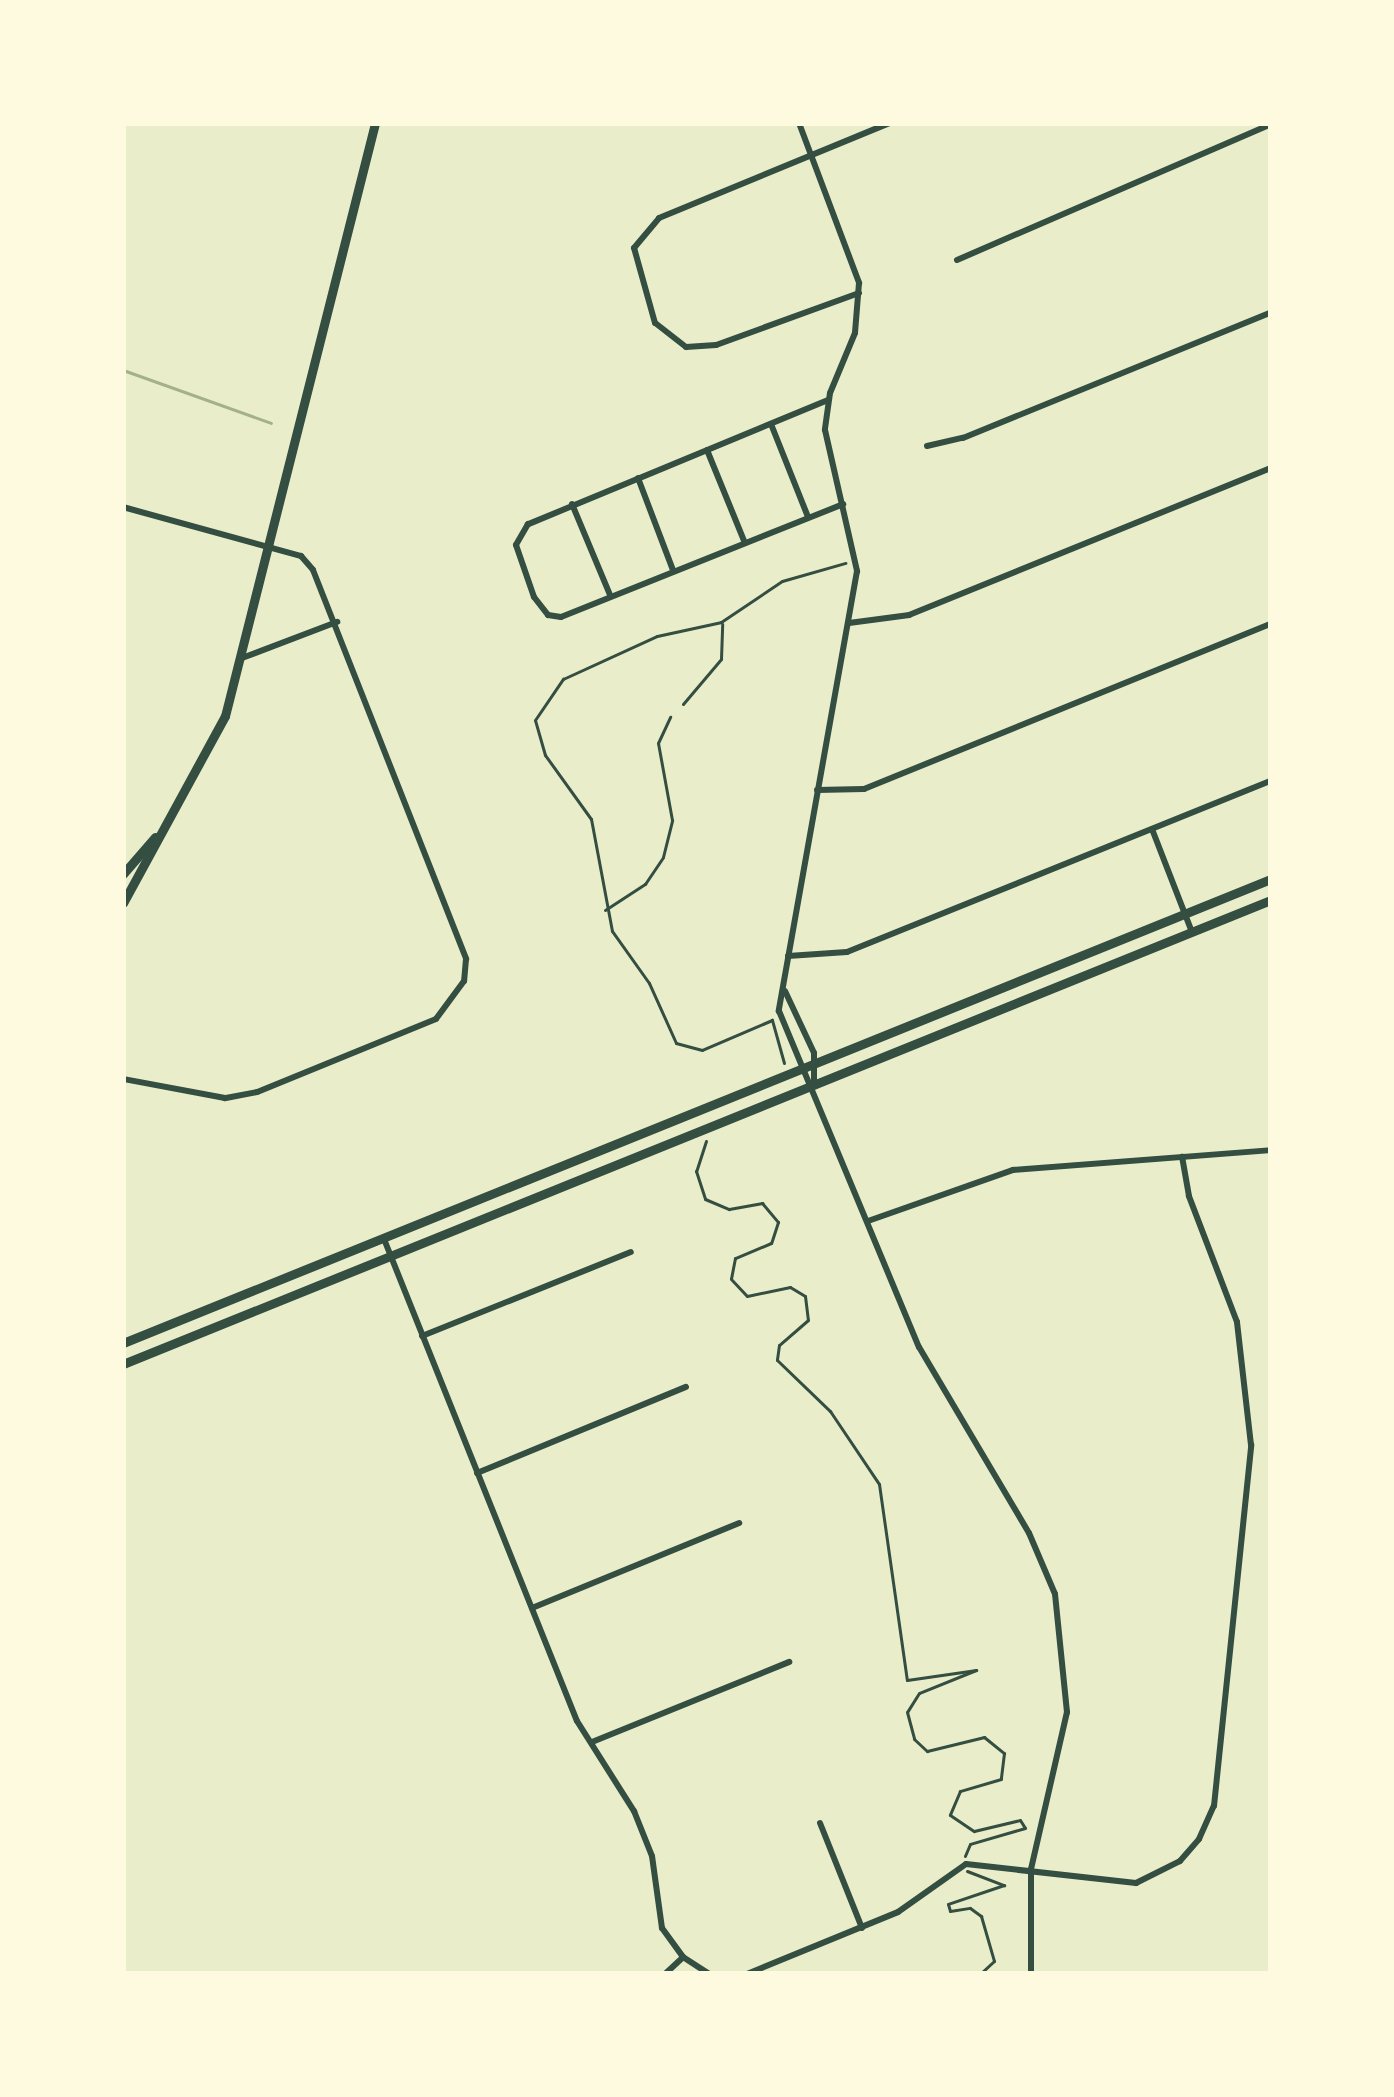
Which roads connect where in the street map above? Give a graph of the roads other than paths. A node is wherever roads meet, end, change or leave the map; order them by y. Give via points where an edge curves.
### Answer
1 (375, 123) edge
2 (799, 123) edge
3 (890, 123) edge
4 (1271, 124) edge
5 (812, 154) junction
6 (957, 260) dead end
7 (859, 293) junction
8 (1271, 312) edge
9 (828, 400) junction
10 (771, 424) junction
11 (927, 446) dead end
12 (707, 449) junction
13 (1271, 468) edge
14 (638, 478) junction
15 (572, 504) junction
16 (843, 504) junction
17 (123, 507) edge
18 (808, 517) junction
19 (745, 543) junction
20 (270, 546) junction
21 (674, 571) junction
22 (611, 596) junction
23 (338, 622) junction
24 (849, 623) junction
25 (1271, 624) edge
26 (242, 658) junction
27 (1271, 781) edge
28 (817, 790) junction
29 (167, 824) junction
30 (1151, 827) junction
31 (123, 874) edge
32 (1271, 879) edge
33 (1271, 900) edge
34 (123, 903) edge
35 (1183, 908) junction
36 (1192, 932) junction
37 (788, 956) junction
38 (785, 991) junction
39 (817, 1064) junction
40 (799, 1071) junction
41 (123, 1079) edge
42 (813, 1084) junction
43 (1271, 1150) edge
44 (1182, 1156) junction
45 (868, 1221) junction
46 (384, 1239) junction
47 (631, 1252) dead end
48 (390, 1256) junction
49 (422, 1336) junction
50 (123, 1343) edge
51 (123, 1364) edge
52 (686, 1387) dead end
53 (476, 1473) junction
54 (739, 1523) dead end
55 (532, 1608) junction
56 (789, 1662) dead end
57 (592, 1742) junction
58 (820, 1822) dead end
59 (1031, 1869) junction
60 (862, 1928) junction
61 (683, 1958) junction
62 (665, 1974) edge
63 (709, 1974) edge
64 (747, 1974) edge
65 (1031, 1974) edge

1 - 20 main road
2 - 5 street
3 - 5 street
4 - 6 street
5 - 7 street
5 - 7 street via 645,228 633,260 646,300 669,340 699,349
7 - 9 street via 855,333
8 - 11 street
9 - 10 street
9 - 16 street via 826,452
10 - 12 street
10 - 18 street
12 - 14 street
12 - 19 street
13 - 24 street via 909,615
14 - 15 street
14 - 21 street
15 - 22 street
15 - 22 street via 516,538 534,597 561,617
16 - 18 street
16 - 24 street via 857,561
17 - 20 street
18 - 19 street
19 - 21 street
20 - 23 street via 301,556
20 - 26 main road
21 - 22 street
23 - 26 street
23 - 41 street via 461,931 464,981 436,1019 257,1092 225,1098
24 - 28 street
25 - 28 street via 860,790
26 - 29 main road via 212,748
27 - 30 street
28 - 37 street
29 - 31 main road
29 - 34 main road
30 - 35 street
30 - 37 street via 838,955
32 - 35 main road
33 - 36 main road
35 - 36 street
35 - 39 main road
36 - 42 main road
37 - 38 street
38 - 39 street
38 - 40 street via 782,1030
39 - 40 main road
39 - 42 street
40 - 42 street
40 - 46 main road
42 - 45 street
42 - 48 main road
43 - 44 street
44 - 45 street via 1013,1170
44 - 59 street via 1237,1322 1252,1445 1214,1805 1180,1861 1136,1882
45 - 59 street via 920,1347 1029,1533 1055,1594 1066,1712
46 - 48 street
46 - 50 main road
47 - 49 street
48 - 49 street
48 - 51 main road
49 - 53 street
52 - 53 street
53 - 55 street
54 - 55 street
55 - 57 street
56 - 57 street
57 - 61 street via 634,1811 652,1856 662,1928
58 - 60 street
59 - 60 street via 966,1864
59 - 65 street
60 - 64 street
61 - 62 street
61 - 63 street

